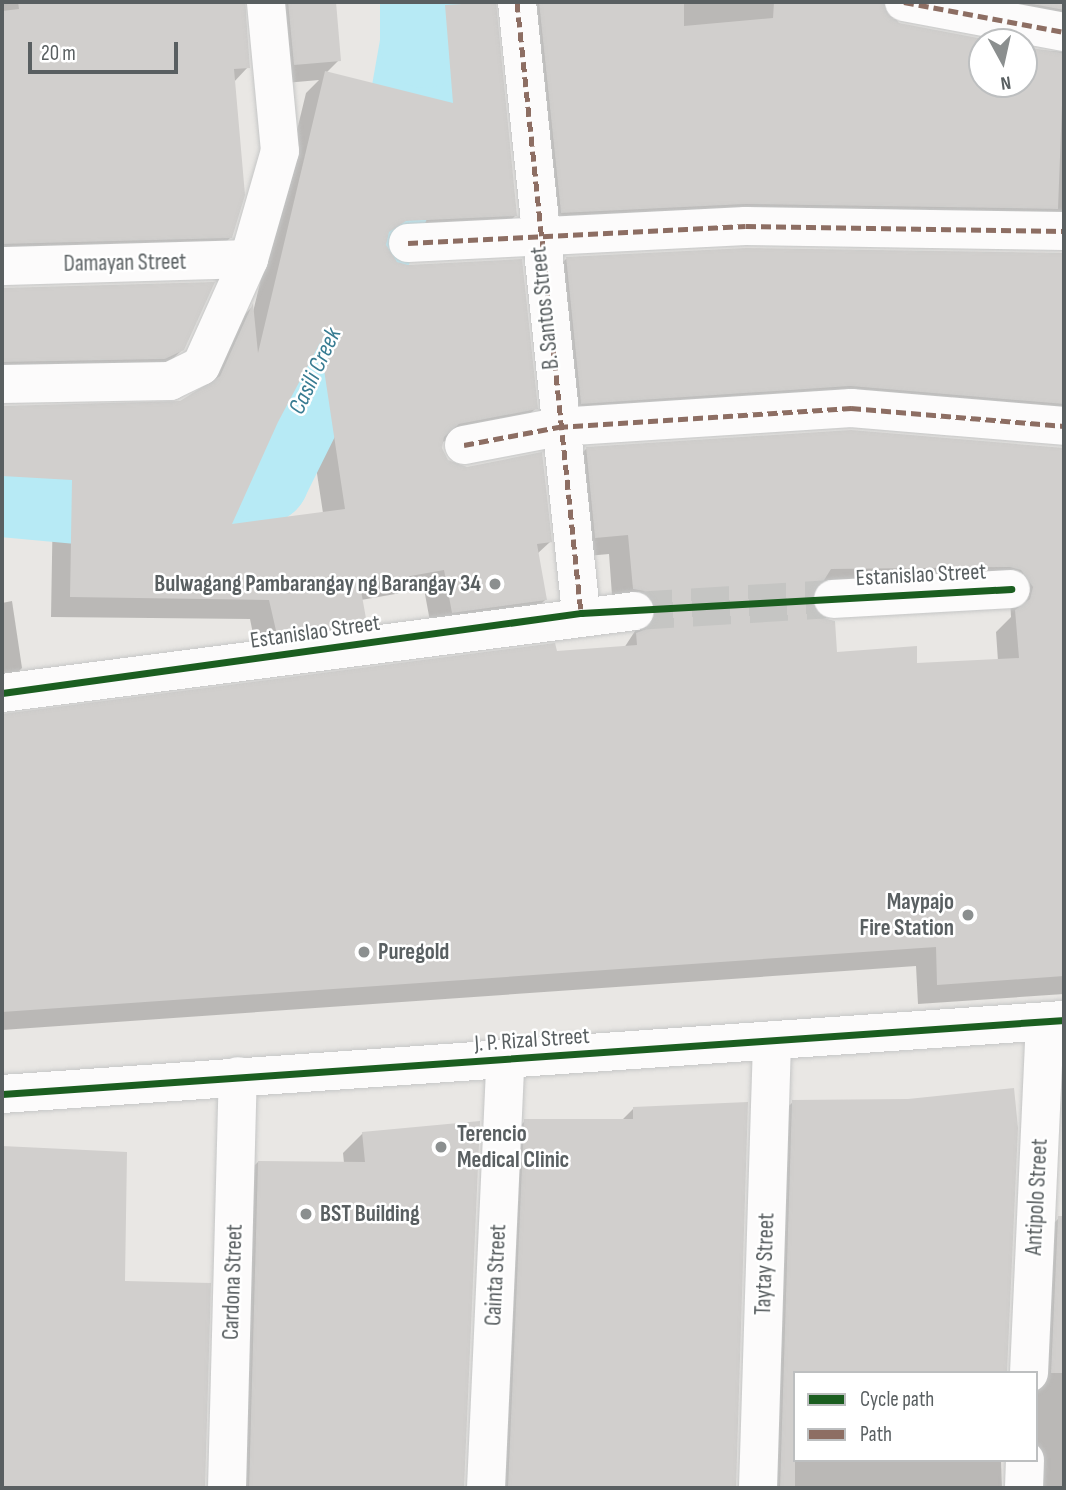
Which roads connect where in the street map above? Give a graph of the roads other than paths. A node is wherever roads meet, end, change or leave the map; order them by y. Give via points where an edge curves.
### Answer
1 (266, 2) edge
2 (517, 2) edge
3 (904, 2) edge
4 (1064, 32) edge
5 (1064, 231) edge
6 (537, 233) junction
7 (408, 243) dead end
8 (249, 260) junction
9 (2, 266) edge
10 (2, 384) edge
11 (1064, 426) edge
12 (558, 427) junction
13 (464, 444) dead end
14 (1011, 589) dead end
15 (834, 599) tunnel mouth
16 (635, 611) tunnel mouth
17 (581, 613) junction
18 (2, 693) edge
19 (1054, 1021) edge
20 (772, 1040) junction
21 (505, 1062) junction
22 (238, 1076) junction
23 (2, 1094) edge
24 (1029, 1371) edge
25 (1025, 1462) edge
26 (227, 1488) edge
27 (486, 1488) edge
28 (758, 1488) edge
29 (1024, 1488) edge

1 - 8 street via 280,151
2 - 6 street, B. Santos Street
3 - 4 street
5 - 6 street via 746,226
6 - 7 street
6 - 12 street, B. Santos Street
8 - 9 street, Damayan Street
8 - 10 street via 201,366 184,379
11 - 12 street via 852,408
12 - 13 street
12 - 17 street, B. Santos Street
14 - 15 street, Estanislao Street
16 - 17 street, Estanislao Street
17 - 18 street, Estanislao Street
19 - 20 street, J. P. Rizal Street
19 - 24 street, Antipolo Street
20 - 21 street, J. P. Rizal Street
20 - 28 street, Taytay Street
21 - 22 street, J. P. Rizal Street
21 - 27 street, Cainta Street
22 - 23 street, J. P. Rizal Street
22 - 26 street, Cardona Street
25 - 29 street

